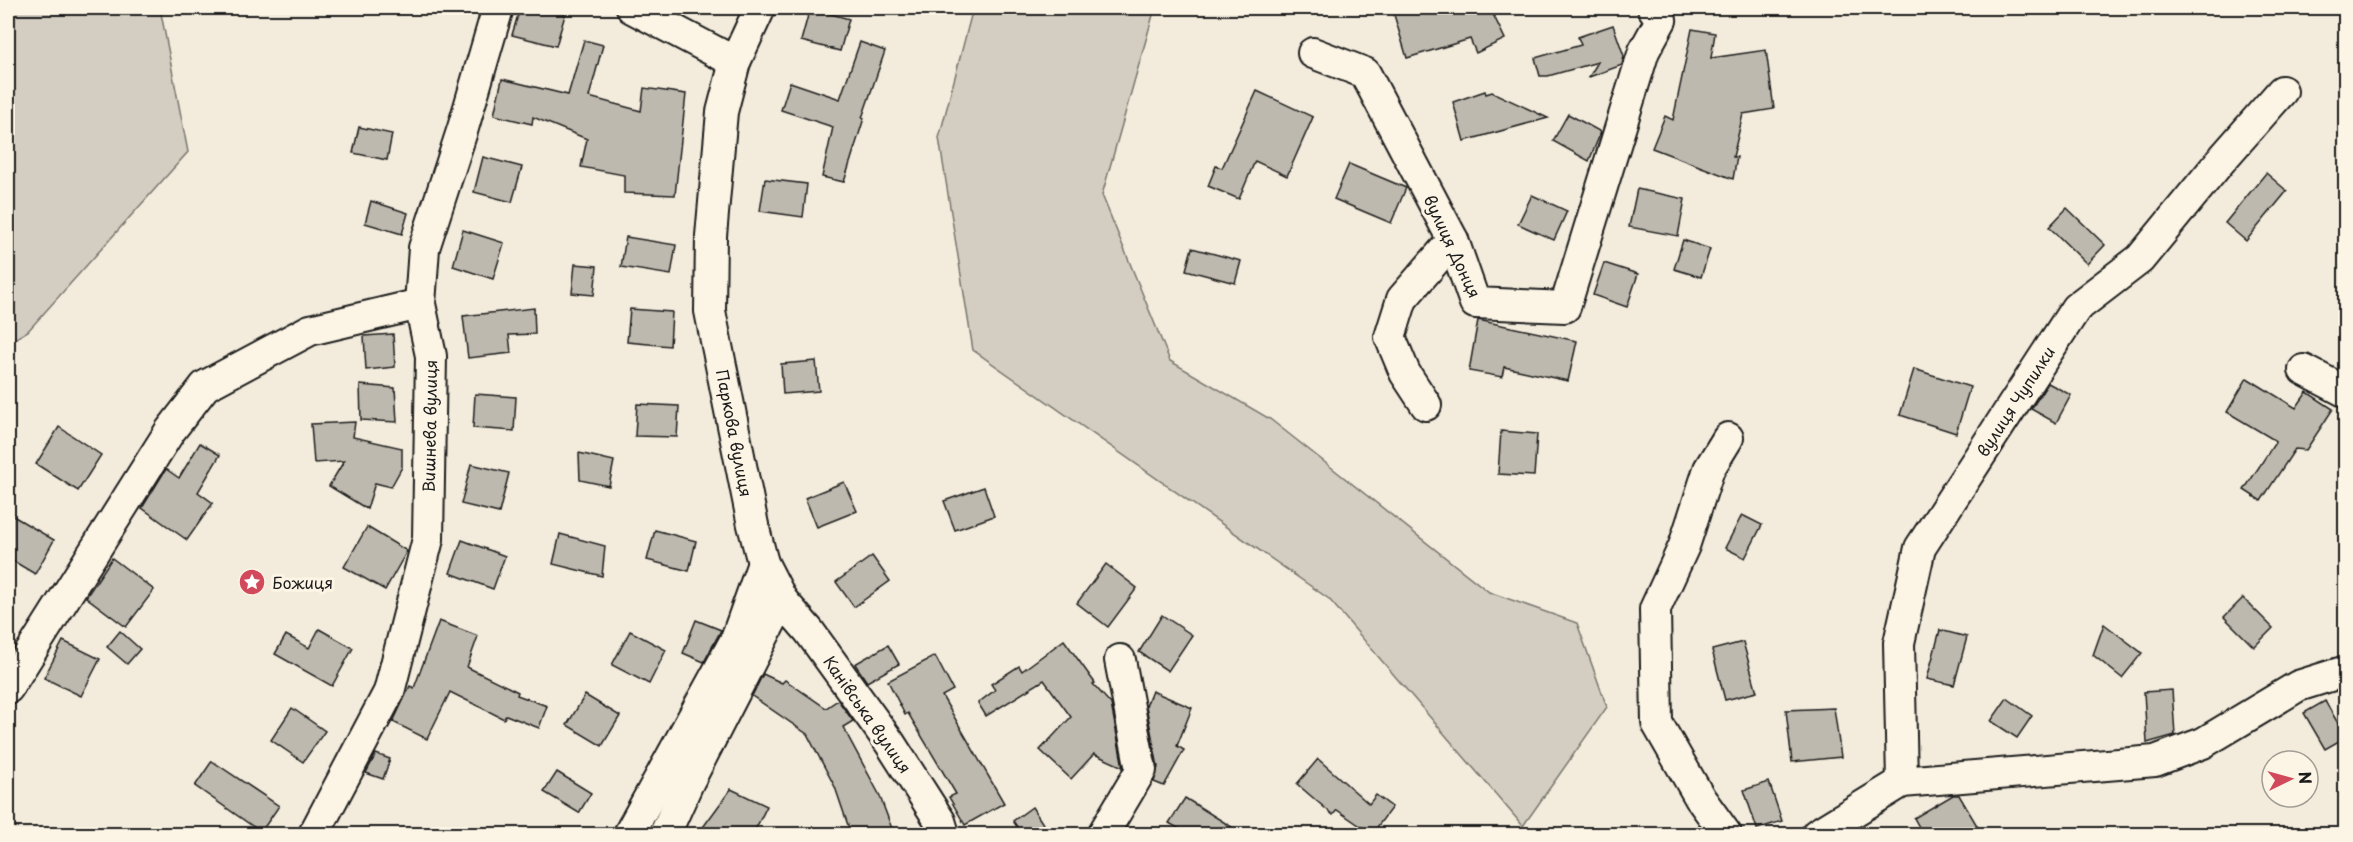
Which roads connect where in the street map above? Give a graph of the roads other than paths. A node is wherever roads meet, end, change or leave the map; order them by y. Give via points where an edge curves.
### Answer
1 (498, 8) edge
2 (632, 8) edge
3 (760, 8) edge
4 (1653, 8) edge
5 (1313, 53) dead end
6 (735, 62) junction
7 (2282, 91) dead end
8 (1453, 240) junction
9 (420, 304) junction
10 (2304, 370) dead end
11 (2346, 392) edge
12 (1426, 405) dead end
13 (1728, 438) dead end
14 (763, 563) junction
15 (782, 600) junction
16 (1120, 660) dead end
17 (2346, 671) edge
18 (8, 688) edge
19 (1902, 783) junction
20 (314, 834) edge
21 (629, 834) edge
22 (665, 834) edge
23 (944, 834) edge
24 (1103, 834) edge
25 (1726, 834) edge
26 (1817, 834) edge

1 - 9 street, Вишнева вулиця via 424,248
2 - 6 street
3 - 6 street, Паркова вулиця
4 - 8 street, вулиця Донця via 1661,20 1644,51 1565,307 1475,303
5 - 8 street, вулиця Донця via 1365,73
6 - 14 street, Паркова вулиця via 722,112 711,237 710,311
7 - 19 street, вулиця Чупилки via 2140,259 2076,308 1920,548 1899,643
8 - 12 street via 1402,299 1390,337
9 - 18 street via 310,330 205,386 170,431
9 - 20 street, Вишнева вулиця via 431,356 428,540 388,692
10 - 11 street
13 - 25 street via 1709,469 1684,546 1655,609 1657,723 1700,798
14 - 15 street, Паркова вулиця
14 - 21 street via 736,639
15 - 22 street
15 - 23 street, Канівська вулиця via 890,743 940,820
16 - 24 street via 1141,770
17 - 19 street via 2298,686 2203,743 2155,761
19 - 26 street

